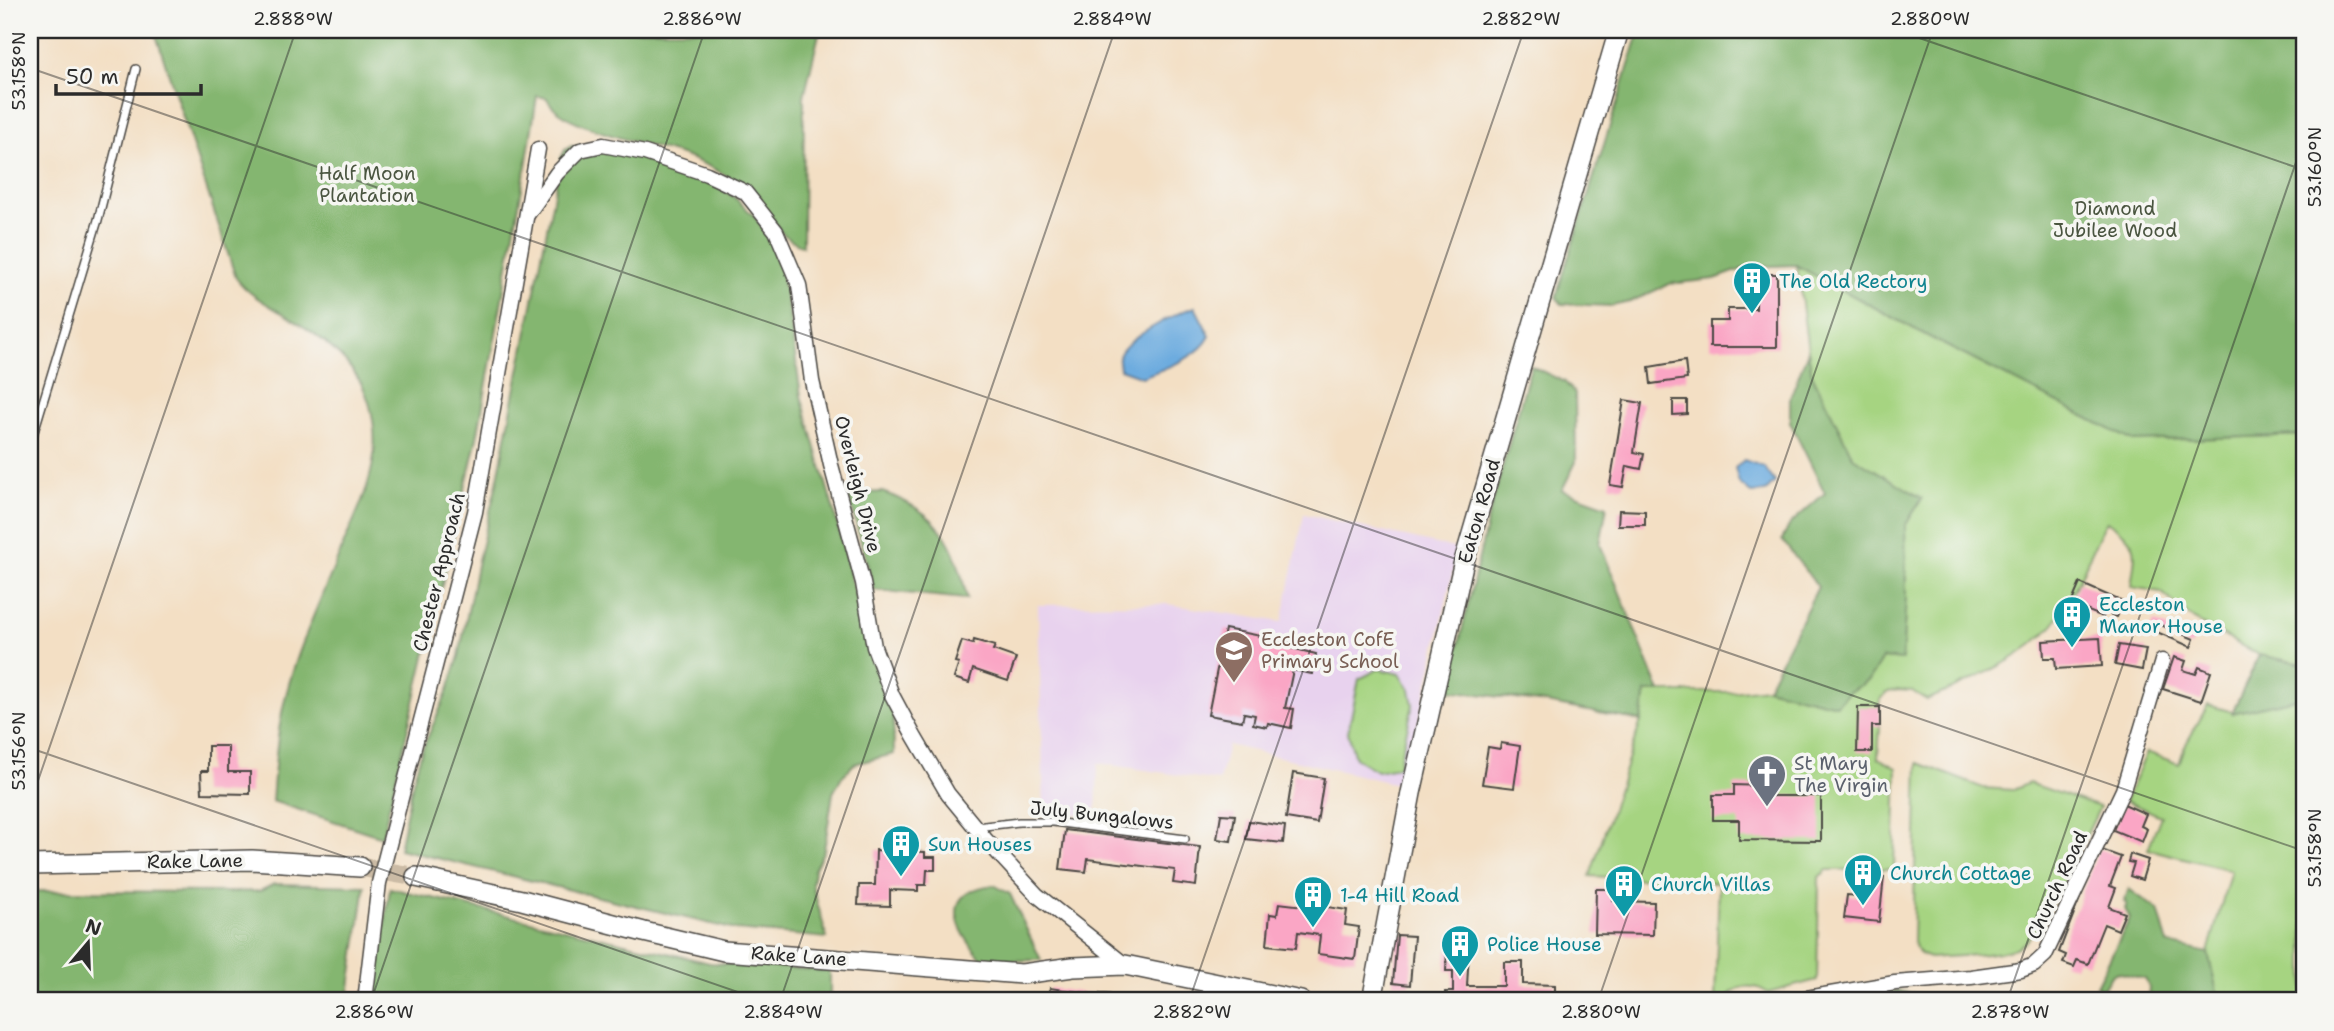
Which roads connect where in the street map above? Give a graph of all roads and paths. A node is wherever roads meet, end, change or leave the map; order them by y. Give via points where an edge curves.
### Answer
1 (1619, 30) edge
2 (135, 69) dead end
3 (538, 149) dead end
4 (527, 215) junction
5 (30, 445) edge
6 (2162, 661) dead end
7 (975, 827) junction
8 (1185, 839) dead end
9 (30, 865) edge
10 (360, 867) tunnel mouth
11 (416, 877) tunnel mouth
12 (1125, 965) junction
13 (365, 1001) edge
14 (1299, 1001) edge
15 (1372, 1001) edge
16 (1788, 1001) edge

1 - 15 street, Eaton Road via 1464,565 1411,793
2 - 5 lane via 98,220
3 - 4 street, Chester Approach
4 - 7 street, Overleigh Drive via 556,173 580,150 603,145 645,153 746,192 776,231 799,285 812,381 863,583 874,647 914,736 948,794
4 - 13 street, Chester Approach via 475,512 379,883
6 - 16 street, Church Road via 2123,790 2045,955 2034,965
7 - 8 lane, July Bungalows via 1053,822
7 - 12 street, Overleigh Drive via 1037,895
9 - 10 street, Rake Lane via 252,860
11 - 12 street, Rake Lane via 724,951 1022,974
12 - 14 street, Rake Lane

